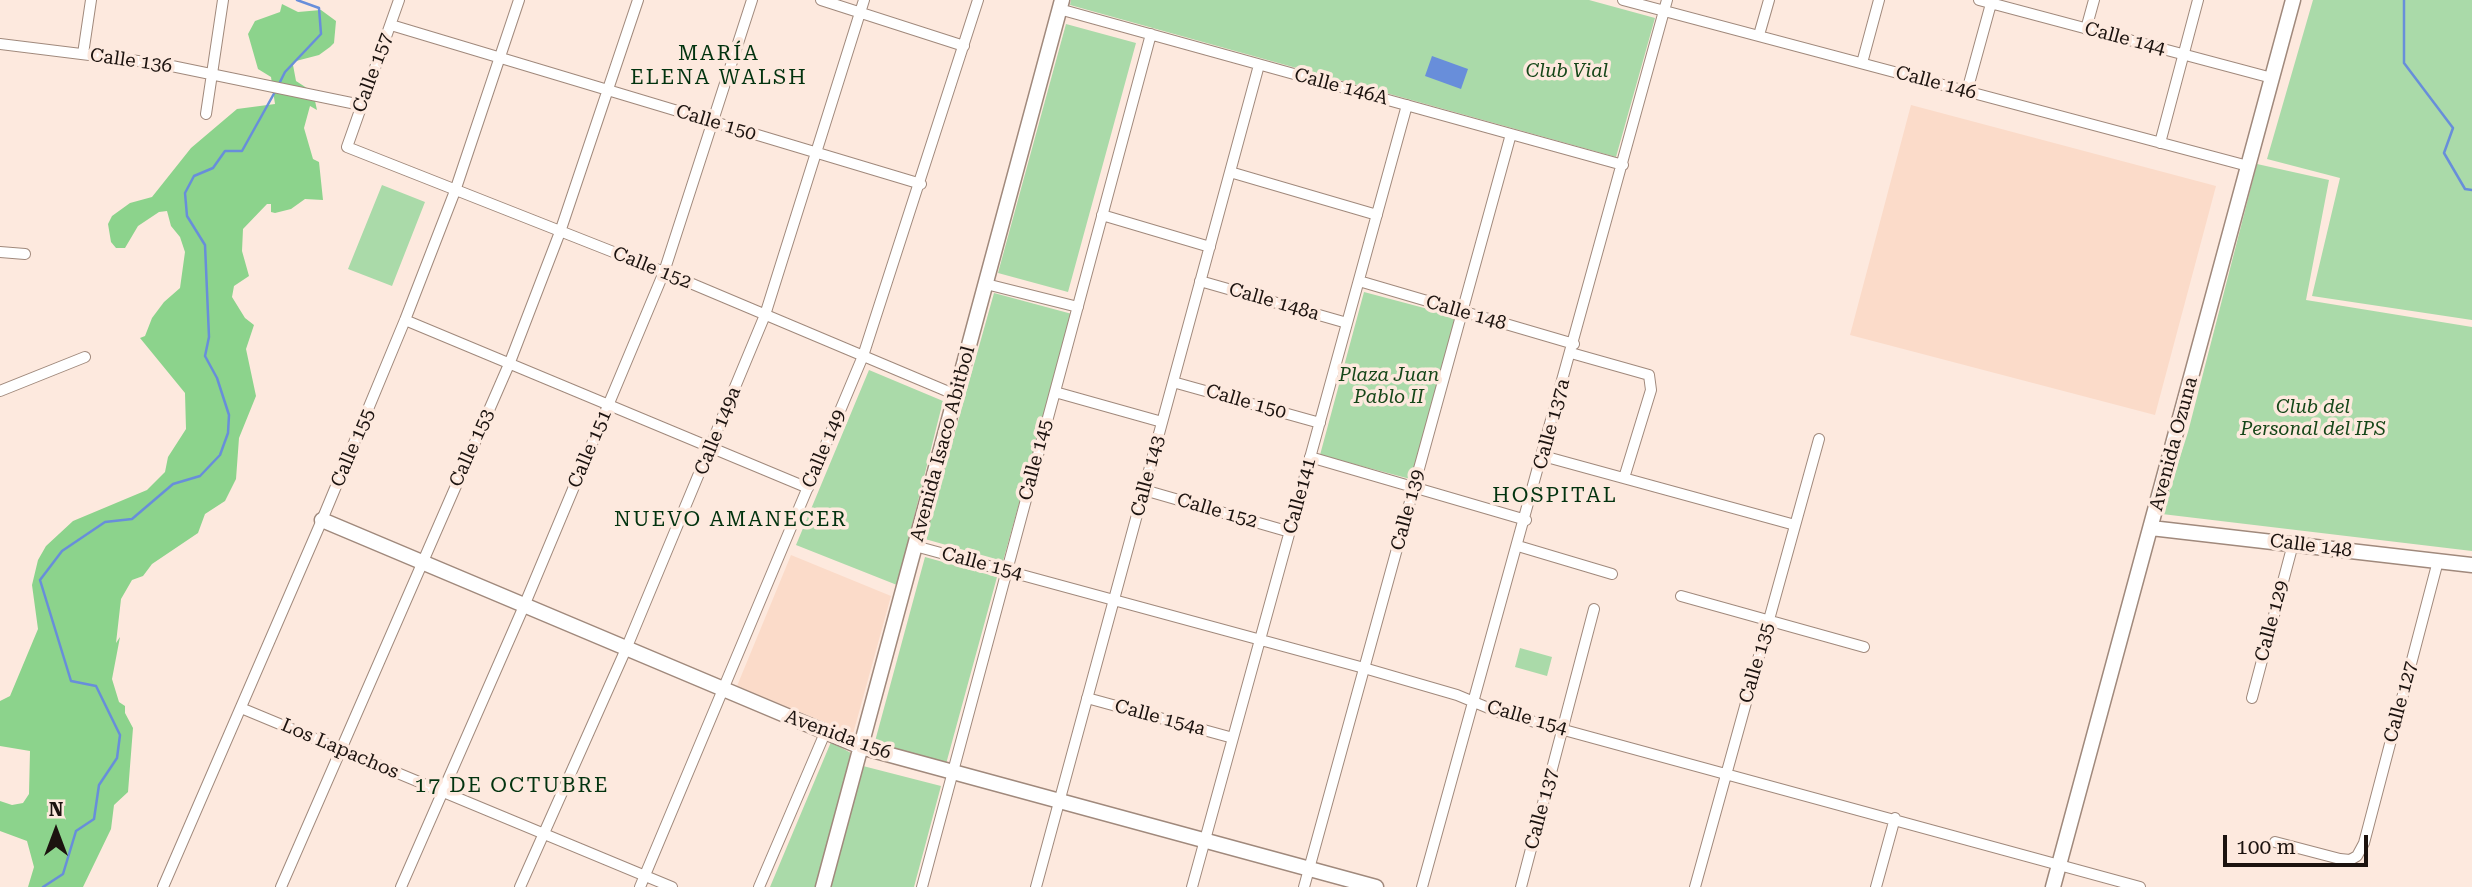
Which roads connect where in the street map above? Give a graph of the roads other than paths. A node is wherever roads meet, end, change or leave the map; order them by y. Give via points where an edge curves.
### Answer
1 (91, 0) edge
2 (223, 0) edge
3 (399, 0) edge
4 (519, 0) edge
5 (638, 0) edge
6 (752, 0) edge
7 (821, 0) edge
8 (864, 0) edge
9 (978, 0) edge
10 (1623, 0) edge
11 (1769, 0) edge
12 (1879, 0) edge
13 (1979, 0) edge
14 (2094, 0) edge
15 (2198, 0) edge
16 (2293, 0) edge
17 (1992, 2) edge
18 (1061, 4) edge
19 (1666, 5) edge
20 (860, 12) junction
21 (391, 25) junction
22 (2086, 29) junction
23 (1151, 34) junction
24 (1759, 36) junction
25 (0, 44) edge
26 (964, 46) junction
27 (83, 54) junction
28 (2184, 55) junction
29 (501, 59) junction
30 (1862, 63) junction
31 (1259, 65) junction
32 (211, 73) junction
33 (2272, 78) junction
34 (609, 91) junction
35 (1967, 91) junction
36 (360, 105) junction
37 (1407, 105) junction
38 (206, 114) dead end
39 (714, 122) junction
40 (1511, 134) junction
41 (2160, 143) junction
42 (346, 147) joint
43 (817, 153) junction
44 (1623, 164) junction
45 (2248, 166) junction
46 (1230, 172) junction
47 (921, 184) junction
48 (455, 191) junction
49 (1102, 215) junction
50 (1377, 215) junction
51 (560, 232) junction
52 (1210, 247) junction
53 (0, 253) edge
54 (25, 254) dead end
55 (664, 272) junction
56 (1200, 281) junction
57 (1359, 281) junction
58 (986, 284) junction
59 (1078, 307) junction
60 (1462, 311) junction
61 (765, 315) junction
62 (405, 320) junction
63 (1347, 323) junction
64 (1572, 349) junction
65 (863, 356) junction
66 (85, 357) dead end
67 (510, 362) junction
68 (1173, 382) junction
69 (0, 391) edge
70 (1055, 392) junction
71 (956, 395) junction
72 (609, 404) junction
73 (1162, 422) junction
74 (1320, 423) junction
75 (1819, 439) dead end
76 (712, 447) junction
77 (1543, 456) junction
78 (1310, 457) junction
79 (1624, 478) junction
80 (808, 488) junction
81 (1414, 488) junction
82 (1144, 490) junction
83 (323, 520) junction
84 (1526, 520) junction
85 (1795, 525) junction
86 (2151, 528) junction
87 (1290, 532) junction
88 (2293, 544) junction
89 (915, 546) junction
90 (1518, 546) junction
91 (2438, 561) junction
92 (422, 563) junction
93 (2472, 565) edge
94 (1007, 571) junction
95 (1612, 574) dead end
96 (1681, 596) dead end
97 (1114, 598) junction
98 (524, 606) junction
99 (1594, 609) dead end
100 (1769, 618) junction
101 (1260, 640) junction
102 (1864, 647) dead end
103 (626, 649) junction
104 (1364, 668) junction
105 (724, 691) junction
106 (1087, 698) junction
107 (2252, 698) dead end
108 (1472, 701) junction
109 (241, 708) junction
110 (1563, 729) junction
111 (825, 733) junction
112 (1233, 738) junction
113 (861, 747) junction
114 (341, 749) junction
115 (953, 772) junction
116 (1726, 773) junction
117 (442, 791) junction
118 (1059, 801) junction
119 (1895, 818) junction
120 (543, 832) junction
121 (1205, 841) junction
122 (2275, 842) dead end
123 (2059, 866) junction
124 (1309, 869) junction
125 (645, 876) junction
126 (163, 887) edge
127 (281, 887) edge
128 (401, 887) edge
129 (520, 887) edge
130 (640, 887) edge
131 (672, 887) edge
132 (759, 887) edge
133 (824, 887) edge
134 (922, 887) edge
135 (1036, 887) edge
136 (1192, 887) edge
137 (1304, 887) edge
138 (1377, 887) edge
139 (1422, 887) edge
140 (1521, 887) edge
141 (1695, 887) edge
142 (1877, 887) edge
143 (2053, 887) edge
144 (2140, 887) edge

1 - 27 street
2 - 32 street
3 - 21 street, Calle 157
4 - 29 street, Calle 155
5 - 34 street, Calle 153
6 - 39 street, Calle 151
7 - 20 street
8 - 20 street, Calle 149a
9 - 26 street, Calle 149
10 - 19 street, Calle 146
11 - 24 street
12 - 30 street
13 - 17 street, Calle 144
14 - 22 street
15 - 28 street
16 - 33 main road, Avenida Ozuna
17 - 22 street, Calle 144
17 - 35 street
18 - 23 street, Calle 146A
18 - 58 main road, Avenida Isaco Abitbol
19 - 24 street, Calle 146
19 - 44 street, Calle 137a
20 - 26 street
20 - 43 street, Calle 149a
21 - 29 street, Calle 150
21 - 36 street, Calle 157
22 - 28 street, Calle 144
23 - 31 street, Calle 146A
23 - 49 street, Calle 145
24 - 30 street, Calle 146
25 - 27 street, Calle 136
26 - 47 street, Calle 149
27 - 32 street, Calle 136
28 - 33 street, Calle 144
28 - 41 street
29 - 34 street, Calle 150
29 - 48 street, Calle 155
30 - 35 street, Calle 146
31 - 37 street, Calle 146A
31 - 46 street, Calle 143
32 - 36 street, Calle 136
32 - 38 street
33 - 45 main road, Avenida Ozuna
34 - 39 street, Calle 150
34 - 51 street, Calle 153
35 - 41 street, Calle 146
36 - 42 street, Calle 157
37 - 40 street, Calle 146A
37 - 50 street, Calle141
39 - 43 street, Calle 150
39 - 55 street, Calle 151
40 - 44 street, Calle 146A
40 - 60 street, Calle 139
41 - 45 street, Calle 146
42 - 48 street, Calle 152
43 - 47 street, Calle 150
43 - 61 street, Calle 149a
44 - 64 street, Calle 137a
45 - 86 main road, Avenida Ozuna
46 - 50 street
46 - 52 street, Calle 143
47 - 65 street, Calle 149
48 - 51 street, Calle 152
48 - 62 street, Calle 155
49 - 52 street
49 - 59 street, Calle 145
50 - 57 street, Calle141
51 - 55 street, Calle 152
51 - 67 street, Calle 153
52 - 56 street, Calle 143
53 - 54 street
55 - 61 street, Calle 152
55 - 72 street, Calle 151
56 - 63 street, Calle 148a
56 - 68 street, Calle 143
57 - 60 street, Calle 148
57 - 63 street, Calle141
58 - 59 street
58 - 71 main road, Avenida Isaco Abitbol
59 - 70 street, Calle 145
60 - 64 street, Calle 148
60 - 81 street, Calle 139
61 - 65 street, Calle 152
61 - 76 street, Calle 149a
62 - 67 street
62 - 83 street, Calle 155
63 - 74 street, Calle141
64 - 77 street, Calle 137a
64 - 79 street, Calle 148 via 1649,375 1651,390
65 - 71 street, Calle 152
65 - 80 street, Calle 149
66 - 69 street
67 - 72 street
67 - 92 street, Calle 153
68 - 73 street, Calle 143
68 - 74 street, Calle 150
70 - 73 street
70 - 94 street, Calle 145
71 - 89 main road, Avenida Isaco Abitbol
72 - 76 street
72 - 98 street, Calle 151
73 - 82 street, Calle 143
74 - 78 street, Calle141
75 - 85 street, Calle 135
76 - 80 street
76 - 103 street, Calle 149a
77 - 79 street
77 - 84 street, Calle 137a
78 - 81 street
78 - 87 street, Calle141
79 - 85 street
80 - 105 street, Calle 149
81 - 84 street
81 - 104 street, Calle 139
82 - 87 street, Calle 152
82 - 97 street, Calle 143
83 - 92 main road, Avenida 156
83 - 109 street, Calle 155
84 - 90 street, Calle 137a
85 - 100 street, Calle 135
86 - 88 main road, Calle 148
86 - 123 main road, Avenida Ozuna
87 - 101 street, Calle141
88 - 91 main road, Calle 148
88 - 107 street, Calle 129
89 - 94 street, Calle 154
89 - 113 main road, Avenida Isaco Abitbol
90 - 95 street
90 - 108 street, Calle 137a
91 - 93 main road, Calle 148
91 - 122 street, Calle 127 via 2357,856 2350,860
92 - 98 main road, Avenida 156
92 - 114 street, Calle 153
94 - 97 street, Calle 154
94 - 115 street, Calle 145
96 - 100 street
97 - 101 street, Calle 154
97 - 106 street, Calle 143
98 - 103 main road, Avenida 156
98 - 117 street, Calle 151
99 - 110 street, Calle 137
100 - 102 street
100 - 116 street, Calle 135
101 - 104 street, Calle 154
101 - 112 street, Calle141
103 - 105 main road, Avenida 156
103 - 120 street, Calle 149a
104 - 108 street, Calle 154
104 - 124 street, Calle 139
105 - 111 main road, Avenida 156
105 - 125 street, Calle 149
106 - 112 street, Calle 154a
106 - 118 street, Calle 143
108 - 110 street, Calle 154
108 - 139 street, Calle 137a
109 - 114 street, Los Lapachos
109 - 126 street, Calle 155
110 - 116 street, Calle 154
110 - 140 street, Calle 137
111 - 113 main road, Avenida 156
111 - 132 street
112 - 121 street, Calle141
113 - 115 main road, Avenida 156
113 - 133 main road, Avenida Isaco Abitbol
114 - 117 street, Los Lapachos
114 - 127 street, Calle 153
115 - 118 main road, Avenida 156
115 - 134 street, Calle 145
116 - 119 street, Calle 154
116 - 141 street, Calle 135
117 - 120 street, Los Lapachos
117 - 128 street, Calle 151
118 - 121 main road, Avenida 156
118 - 135 street, Calle 143
119 - 123 street, Calle 154
119 - 142 street
120 - 125 street, Los Lapachos
120 - 129 street, Calle 149a
121 - 124 main road, Avenida 156
121 - 136 street, Calle141
123 - 143 main road, Avenida Ozuna
123 - 144 street, Calle 154
124 - 137 street, Calle 139
124 - 138 main road, Avenida 156
125 - 130 street, Calle 149
125 - 131 street, Los Lapachos

